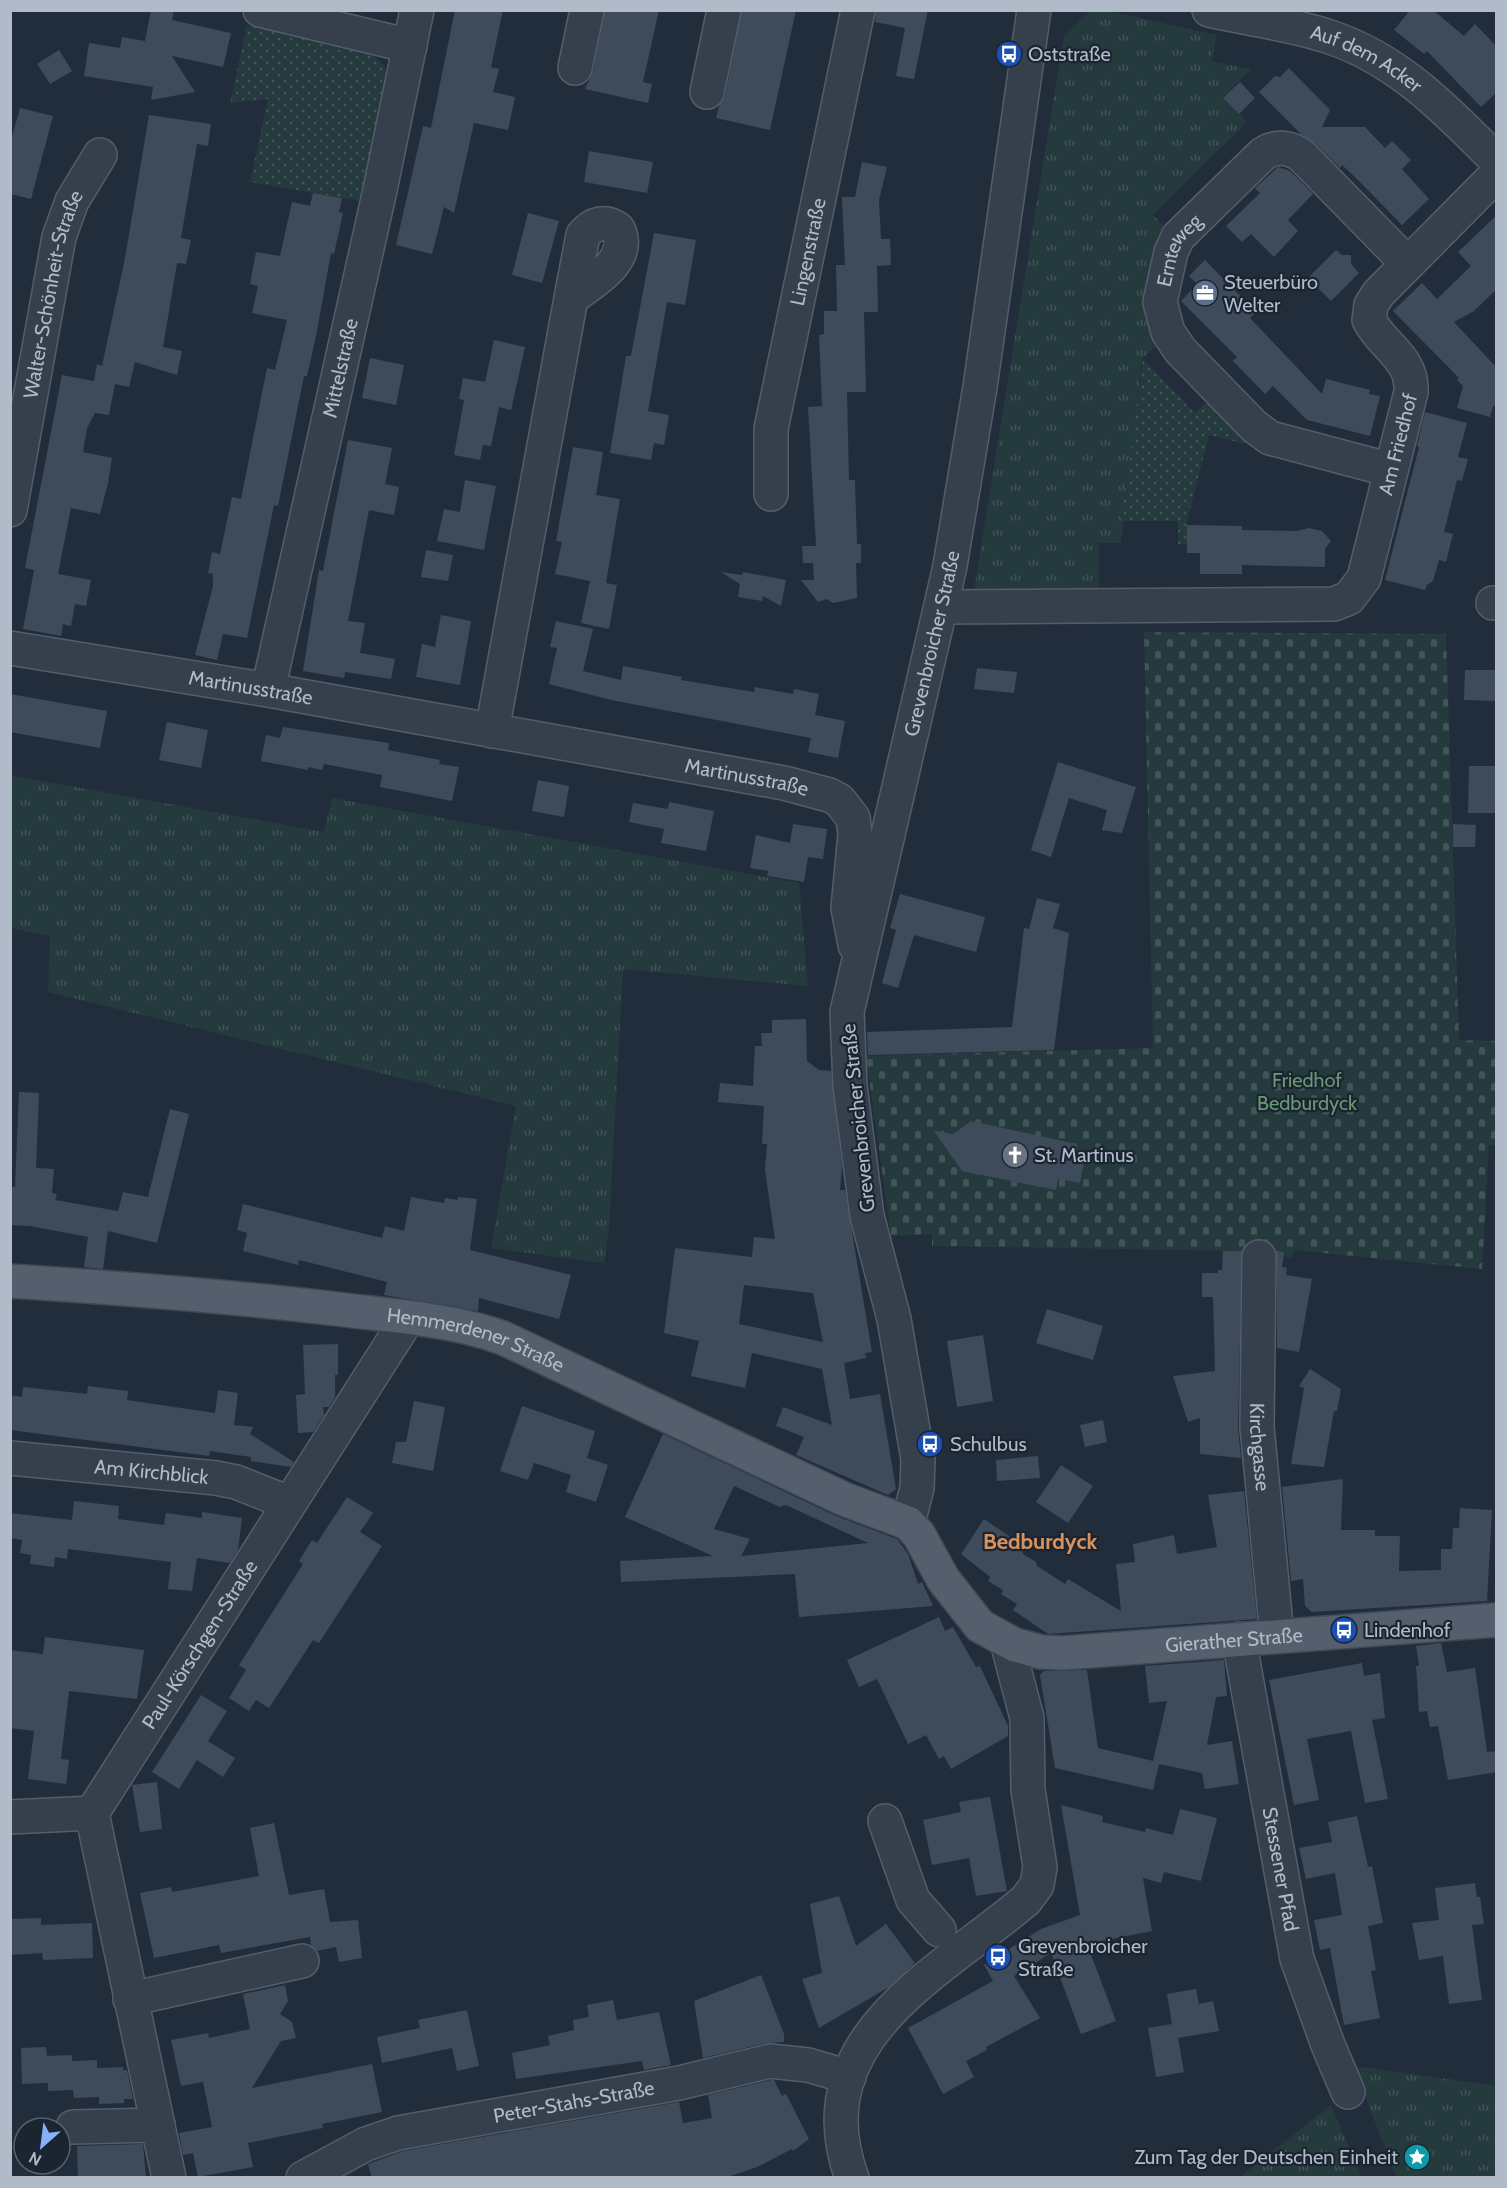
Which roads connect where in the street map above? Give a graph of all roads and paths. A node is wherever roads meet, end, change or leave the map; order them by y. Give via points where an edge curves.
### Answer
1 (260, 10) edge
2 (417, 10) edge
3 (587, 10) edge
4 (724, 10) edge
5 (858, 10) edge
6 (1034, 10) edge
7 (1209, 10) edge
8 (410, 46) junction
9 (575, 68) dead end
10 (706, 92) dead end
11 (100, 155) dead end
12 (1497, 160) edge
13 (1497, 175) edge
14 (1408, 264) junction
15 (571, 298) dead end
16 (1391, 470) junction
17 (771, 494) dead end
18 (10, 510) edge
19 (942, 607) junction
20 (10, 648) edge
21 (268, 690) junction
22 (492, 731) junction
23 (858, 957) junction
24 (1259, 1257) dead end
25 (10, 1281) edge
26 (408, 1318) junction
27 (10, 1458) edge
28 (289, 1503) junction
29 (908, 1523) junction
30 (1497, 1620) edge
31 (1277, 1636) junction
32 (1239, 1639) junction
33 (1007, 1642) junction
34 (92, 1813) junction
35 (10, 1817) edge
36 (885, 1821) dead end
37 (939, 1930) dead end
38 (302, 1961) dead end
39 (130, 1998) junction
40 (849, 2077) junction
41 (1348, 2092) dead end
42 (158, 2125) junction
43 (73, 2127) dead end
44 (852, 2177) edge
45 (169, 2178) edge
46 (303, 2178) edge

1 - 8 street
2 - 8 street
3 - 9 street
4 - 10 street
5 - 17 street, Lingenstraße via 771,429
6 - 19 street, Grevenbroicher Straße via 980,387
7 - 12 street, Auf dem Acker via 1327,36 1379,58 1417,84
8 - 21 street, Mittelstraße
11 - 18 street, Walter-Schönheit-Straße via 72,201 59,237
13 - 14 street, Am Friedhof
14 - 16 street, Am Friedhof via 1374,299 1368,315 1371,325 1404,362 1411,382
14 - 16 street, Ernteweg via 1302,156 1288,148 1274,149 1263,154 1178,237 1172,247 1161,297 1166,325 1175,344 1263,433 1287,445
15 - 22 street
16 - 19 street, Am Friedhof via 1364,578 1356,591 1335,604 1161,600
19 - 23 street, Grevenbroicher Straße
20 - 21 street, Martinusstraße
21 - 22 street, Martinusstraße
22 - 23 street, Martinusstraße via 802,787 839,800 855,826 848,908
23 - 29 street, Grevenbroicher Straße via 847,1012 848,1066 867,1216 894,1319 918,1459 917,1488
24 - 31 street, Kirchgasse via 1257,1426
25 - 26 main road, Hemmerdener Straße via 199,1294
26 - 28 street, Paul-Körschgen-Straße
26 - 29 main road, Hemmerdener Straße via 465,1326 519,1344 844,1499
27 - 28 street, Am Kirchblick via 203,1475 236,1482
28 - 34 street, Paul-Körschgen-Straße
29 - 33 main road via 970,1616 986,1631
30 - 31 main road, Gierather Straße
31 - 32 main road, Gierather Straße
32 - 33 main road, Gierather Straße via 1063,1653 1041,1652
32 - 41 street, Stessener Pfad via 1297,1959
33 - 40 street via 1027,1718 1028,1790 1040,1867 1038,1885 1026,1900 879,2021 862,2046
34 - 35 street
34 - 39 street
36 - 37 street via 913,1900
38 - 39 street
39 - 42 street
40 - 44 street via 842,2127
40 - 46 street, Peter-Stahs-Straße via 795,2062 759,2063 679,2083 398,2133 366,2144
42 - 43 street
42 - 45 street

